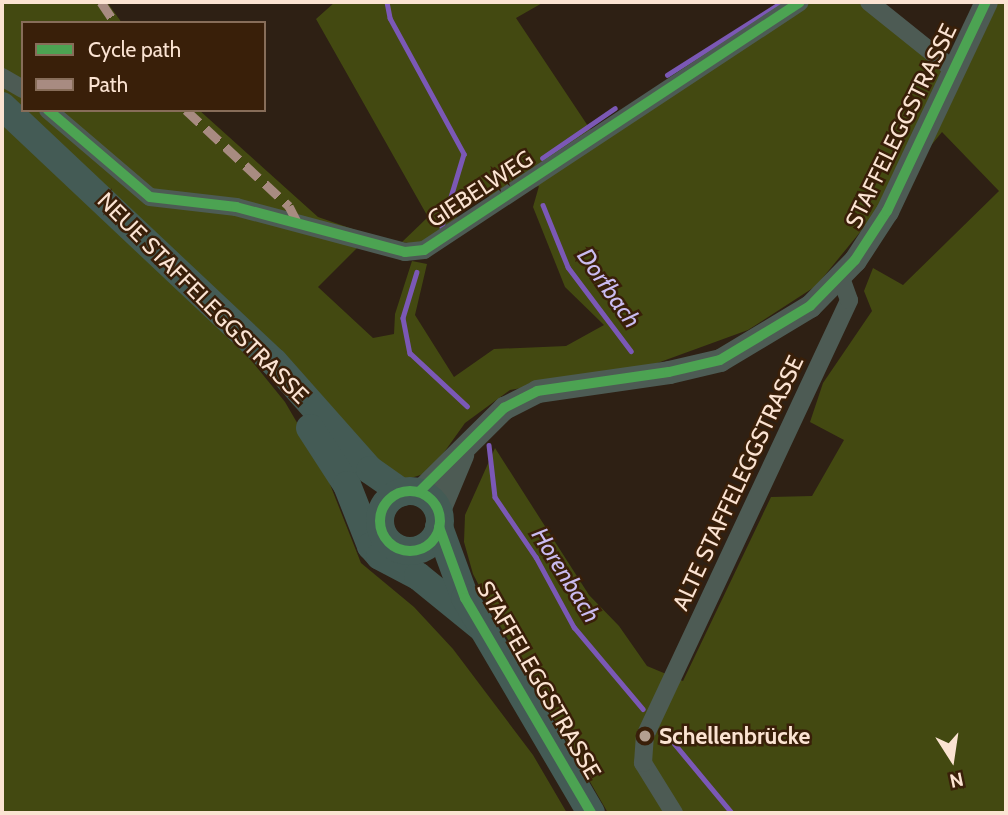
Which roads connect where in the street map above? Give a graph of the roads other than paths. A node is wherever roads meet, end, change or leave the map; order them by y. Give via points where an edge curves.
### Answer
1 (800, 2) edge
2 (869, 2) edge
3 (986, 2) edge
4 (954, 70) junction
5 (2, 77) edge
6 (21, 88) edge
7 (2, 106) edge
8 (50, 112) edge
9 (841, 278) junction
10 (237, 331) junction
11 (329, 453) junction
12 (425, 505) junction
13 (381, 517) junction
14 (407, 550) junction
15 (465, 598) junction
16 (482, 628) junction
17 (592, 813) edge
18 (674, 813) edge

1 - 8 street, GIEBELWEG via 424,250 405,252 236,206 150,197
2 - 4 street
3 - 4 street, STAFFELEGGSTRASSE
4 - 9 street, STAFFELEGGSTRASSE via 887,211
5 - 6 street
7 - 10 main road, NEUE STAFFELEGGSTRASSE
9 - 12 street, STAFFELEGGSTRASSE via 810,306 720,360 537,391 504,408 477,432
9 - 18 street, ALTE STAFFELEGGSTRASSE via 849,300 641,751 649,776
10 - 11 main road
10 - 12 main road, NEUE STAFFELEGGSTRASSE via 274,362 370,470
11 - 13 main road via 360,479
11 - 16 main road via 380,556 418,576
12 - 13 main road via 389,499
12 - 14 main road via 428,545
12 - 15 main road, STAFFELEGGSTRASSE
13 - 14 main road via 384,536
14 - 15 main road, STAFFELEGGSTRASSE
15 - 16 main road, STAFFELEGGSTRASSE
16 - 17 main road, STAFFELEGGSTRASSE

